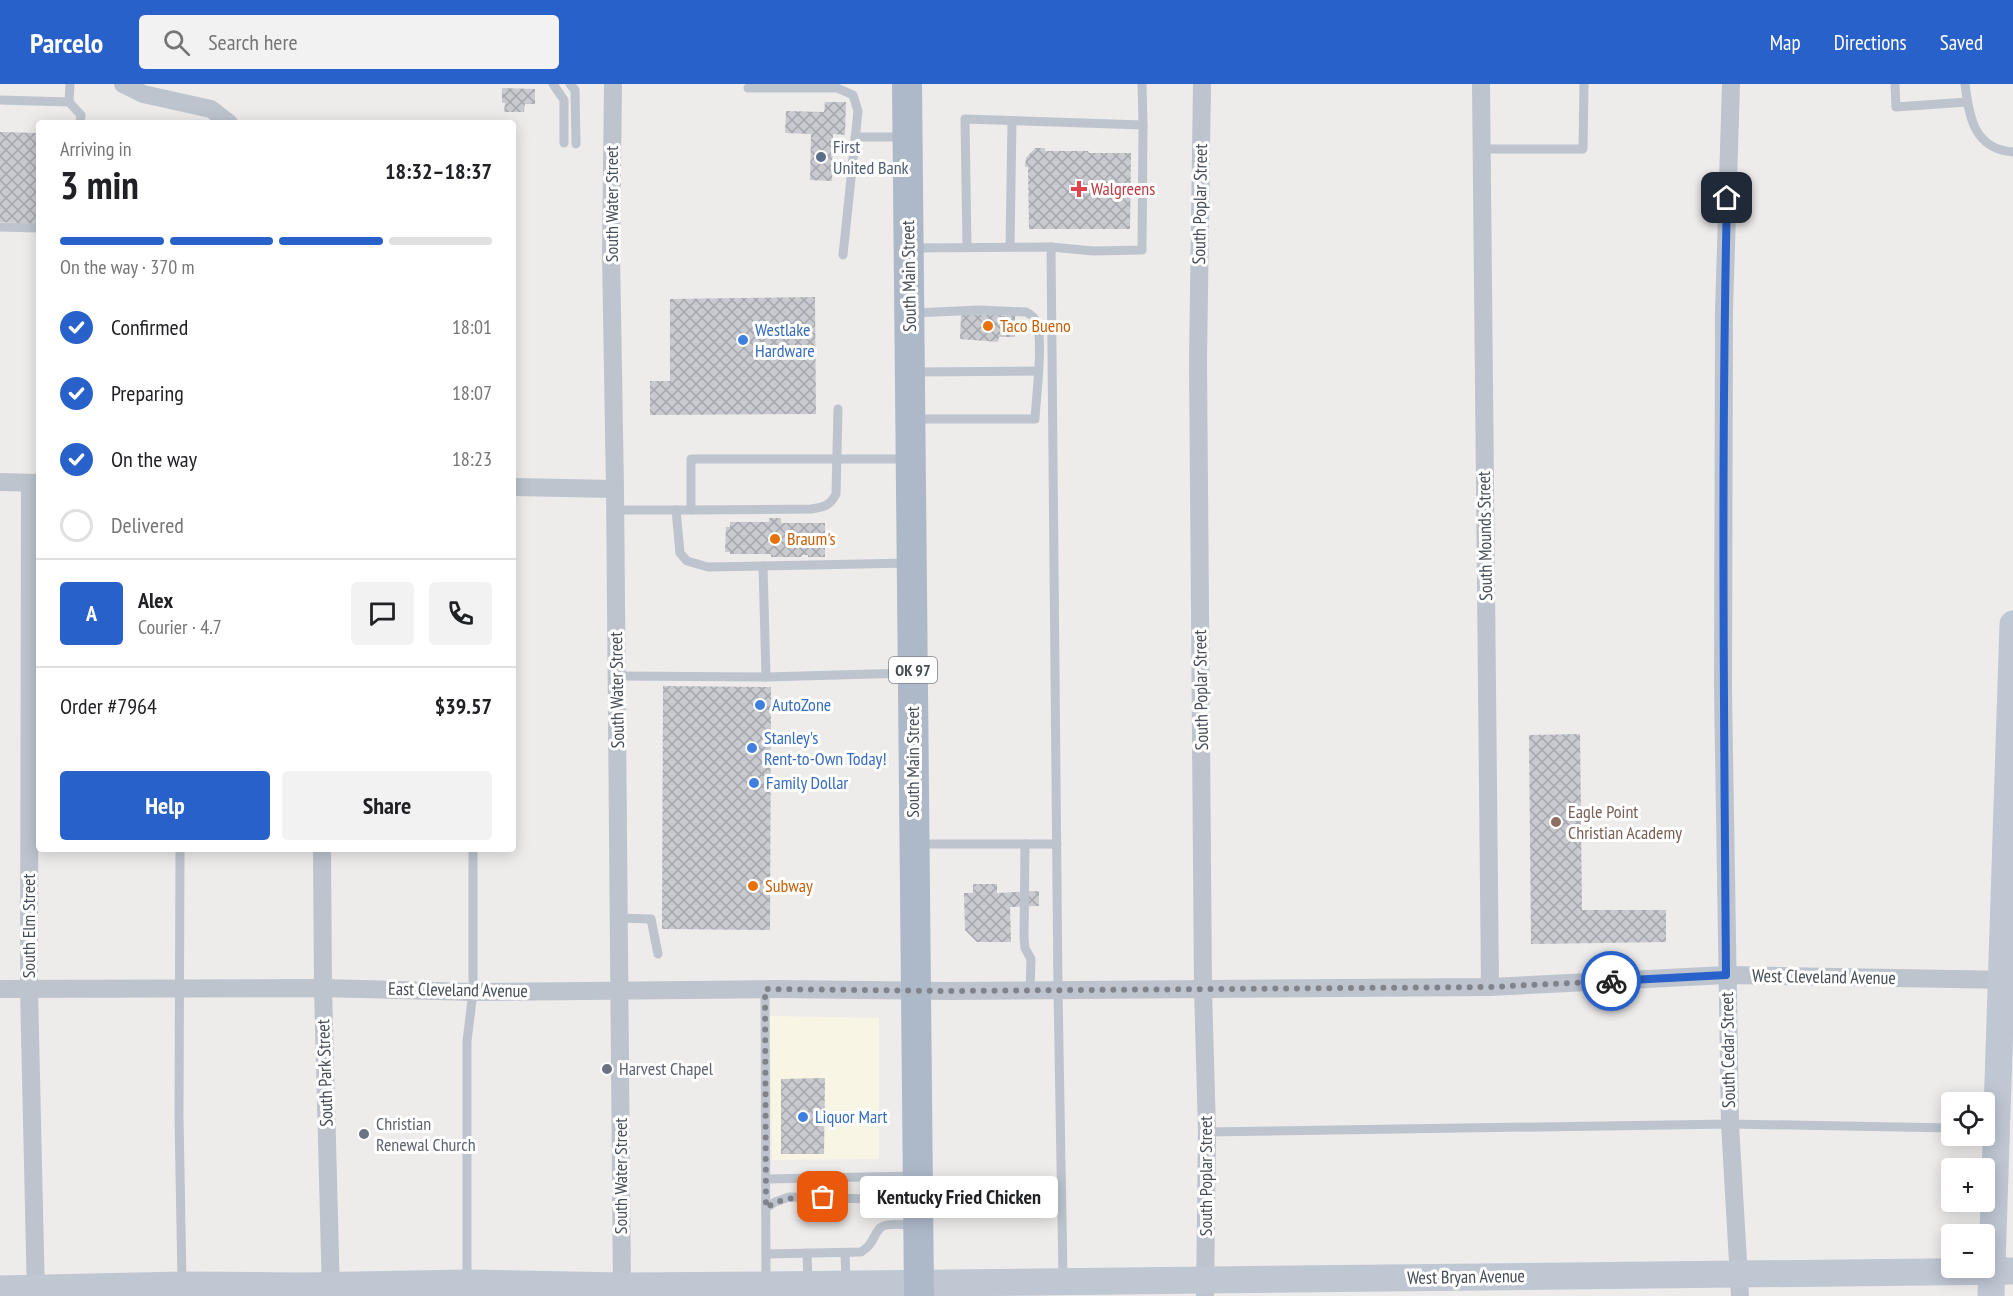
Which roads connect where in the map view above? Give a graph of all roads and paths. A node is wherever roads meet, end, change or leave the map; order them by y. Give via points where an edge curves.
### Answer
1 (70, 84) edge
2 (123, 84) edge
3 (553, 84) edge
4 (570, 84) edge
5 (613, 84) edge
6 (907, 84) edge
7 (1142, 84) edge
8 (1202, 84) edge
9 (1481, 84) edge
10 (1584, 84) edge
11 (1731, 84) edge
12 (1895, 84) edge
13 (1965, 84) edge
14 (748, 88) dead end
15 (0, 100) edge
16 (69, 102) junction
17 (1967, 102) junction
18 (80, 120) edge
19 (225, 120) edge
20 (1012, 121) junction
21 (1143, 125) junction
22 (855, 136) junction
23 (908, 137) junction
24 (564, 143) dead end
25 (576, 144) dead end
26 (1481, 148) junction
27 (2013, 153) edge
28 (0, 227) edge
29 (36, 228) edge
30 (1010, 247) junction
31 (1051, 247) junction
32 (908, 248) junction
33 (967, 248) junction
34 (843, 255) dead end
35 (909, 314) junction
36 (1038, 371) junction
37 (910, 372) junction
38 (838, 409) dead end
39 (910, 419) junction
40 (838, 459) junction
41 (911, 459) junction
42 (0, 482) edge
43 (34, 483) edge
44 (516, 487) edge
45 (615, 489) junction
46 (615, 510) junction
47 (676, 510) junction
48 (691, 510) junction
49 (912, 563) junction
50 (763, 566) junction
51 (2013, 624) edge
52 (913, 673) junction
53 (617, 676) junction
54 (766, 677) junction
55 (2012, 688) edge
56 (914, 844) junction
57 (1025, 844) junction
58 (1057, 844) junction
59 (180, 852) edge
60 (322, 852) edge
61 (473, 852) edge
62 (619, 918) junction
63 (658, 954) dead end
64 (1726, 975) junction
65 (2007, 980) edge
66 (1490, 987) junction
67 (322, 988) junction
68 (1203, 988) junction
69 (0, 989) edge
70 (29, 989) junction
71 (179, 989) junction
72 (765, 989) junction
73 (620, 990) junction
74 (1030, 990) junction
75 (1058, 990) junction
76 (915, 991) junction
77 (473, 992) junction
78 (1994, 1092) edge
79 (1730, 1124) junction
80 (1941, 1128) edge
81 (1207, 1132) junction
82 (1991, 1146) edge
83 (766, 1179) junction
84 (918, 1200) junction
85 (766, 1208) junction
86 (807, 1253) junction
87 (845, 1253) junction
88 (766, 1254) junction
89 (1998, 1279) edge
90 (1063, 1282) junction
91 (846, 1284) junction
92 (808, 1285) junction
93 (1740, 1285) edge
94 (1205, 1288) edge
95 (0, 1289) edge
96 (919, 1289) edge
97 (467, 1290) edge
98 (182, 1291) edge
99 (331, 1291) edge
100 (622, 1291) edge
101 (766, 1291) edge
102 (36, 1293) edge

1 - 16 lane
2 - 19 street via 143,94 211,109
3 - 24 lane via 564,100
4 - 25 lane via 575,90
5 - 45 street, South Water Street
6 - 23 main road, South Main Street / OK 97
7 - 21 lane
8 - 68 street, South Poplar Street via 1198,361
9 - 26 street, South Mounds Street
10 - 26 lane via 1583,149
11 - 64 street, South Cedar Street via 1724,311
12 - 17 lane via 1896,107
13 - 17 lane
14 - 22 lane via 837,88 853,95 858,111
15 - 16 lane
16 - 18 lane via 81,115
17 - 27 lane via 1969,117 1980,135 2000,152
20 - 21 lane
20 - 30 lane
20 - 33 lane via 965,119
21 - 31 lane via 1142,250
22 - 23 lane
22 - 34 lane
23 - 32 main road, South Main Street / OK 97
26 - 66 street, South Mounds Street
28 - 29 lane
30 - 31 lane
30 - 33 lane
31 - 58 lane
32 - 33 lane
32 - 35 main road, South Main Street / OK 97
35 - 36 lane via 980,310 1031,314 1039,336
35 - 37 main road, South Main Street / OK 97
36 - 37 lane
36 - 39 lane via 1033,420
37 - 39 main road, South Main Street / OK 97
38 - 40 lane
39 - 41 main road, South Main Street / OK 97
40 - 41 lane
40 - 48 lane via 836,494 831,504 824,507
40 - 48 lane via 691,459
41 - 49 main road, South Main Street / OK 97
42 - 43 street
43 - 70 street, South Elm Street
44 - 45 street
45 - 46 street, South Water Street
46 - 47 lane
46 - 53 street, South Water Street
47 - 48 lane
47 - 50 lane via 680,553 687,561 708,567
49 - 50 lane
49 - 52 main road, South Main Street / OK 97
50 - 54 lane
51 - 55 street
52 - 54 lane
52 - 56 main road, South Main Street / OK 97
53 - 54 lane
53 - 62 street, South Water Street
55 - 65 street
56 - 57 lane
56 - 76 main road, South Main Street / OK 97
57 - 58 lane
57 - 74 lane via 1024,938 1031,959
58 - 75 lane
59 - 71 lane
60 - 67 street, South Park Street
61 - 77 lane
62 - 63 lane via 651,919
62 - 73 street, South Water Street
64 - 65 street, West Cleveland Avenue
64 - 66 street, West Cleveland Avenue
64 - 79 street, South Cedar Street
65 - 78 street
66 - 68 street, West Cleveland Avenue
67 - 71 street, East Cleveland Avenue
67 - 77 street, East Cleveland Avenue
67 - 99 street, South Park Street
68 - 75 street, West Cleveland Avenue
68 - 81 street, South Poplar Street
69 - 70 street, East Cleveland Avenue
70 - 71 street, East Cleveland Avenue
70 - 102 street, South Elm Street
71 - 98 lane
72 - 73 street, East Cleveland Avenue
72 - 76 street, East Cleveland Avenue
72 - 83 lane
73 - 77 street, East Cleveland Avenue
73 - 100 street, South Water Street
74 - 75 street, West Cleveland Avenue
74 - 76 street, West Cleveland Avenue
75 - 90 lane
76 - 84 main road, South Main Street / OK 97
77 - 97 lane via 467,1041
79 - 80 lane
79 - 81 lane
79 - 93 street, South Cedar Street
81 - 94 street, South Poplar Street
82 - 89 street
83 - 84 lane
83 - 85 lane
84 - 85 lane via 789,1197
84 - 87 lane via 880,1228 868,1248
84 - 96 main road, South Main Street / OK 97
85 - 88 lane
86 - 87 lane
86 - 88 lane
86 - 92 lane
87 - 91 lane
88 - 101 lane
89 - 93 street, West Bryan Avenue
90 - 94 street, West Bryan Avenue
90 - 96 street, West Bryan Avenue
91 - 92 street, West Bryan Avenue
91 - 96 street, West Bryan Avenue
92 - 101 street, West Bryan Avenue
93 - 94 street, West Bryan Avenue
95 - 102 street, West Bryan Avenue
97 - 99 street, West Bryan Avenue
97 - 100 street, West Bryan Avenue
98 - 99 street, West Bryan Avenue
98 - 102 street, West Bryan Avenue
100 - 101 street, West Bryan Avenue

